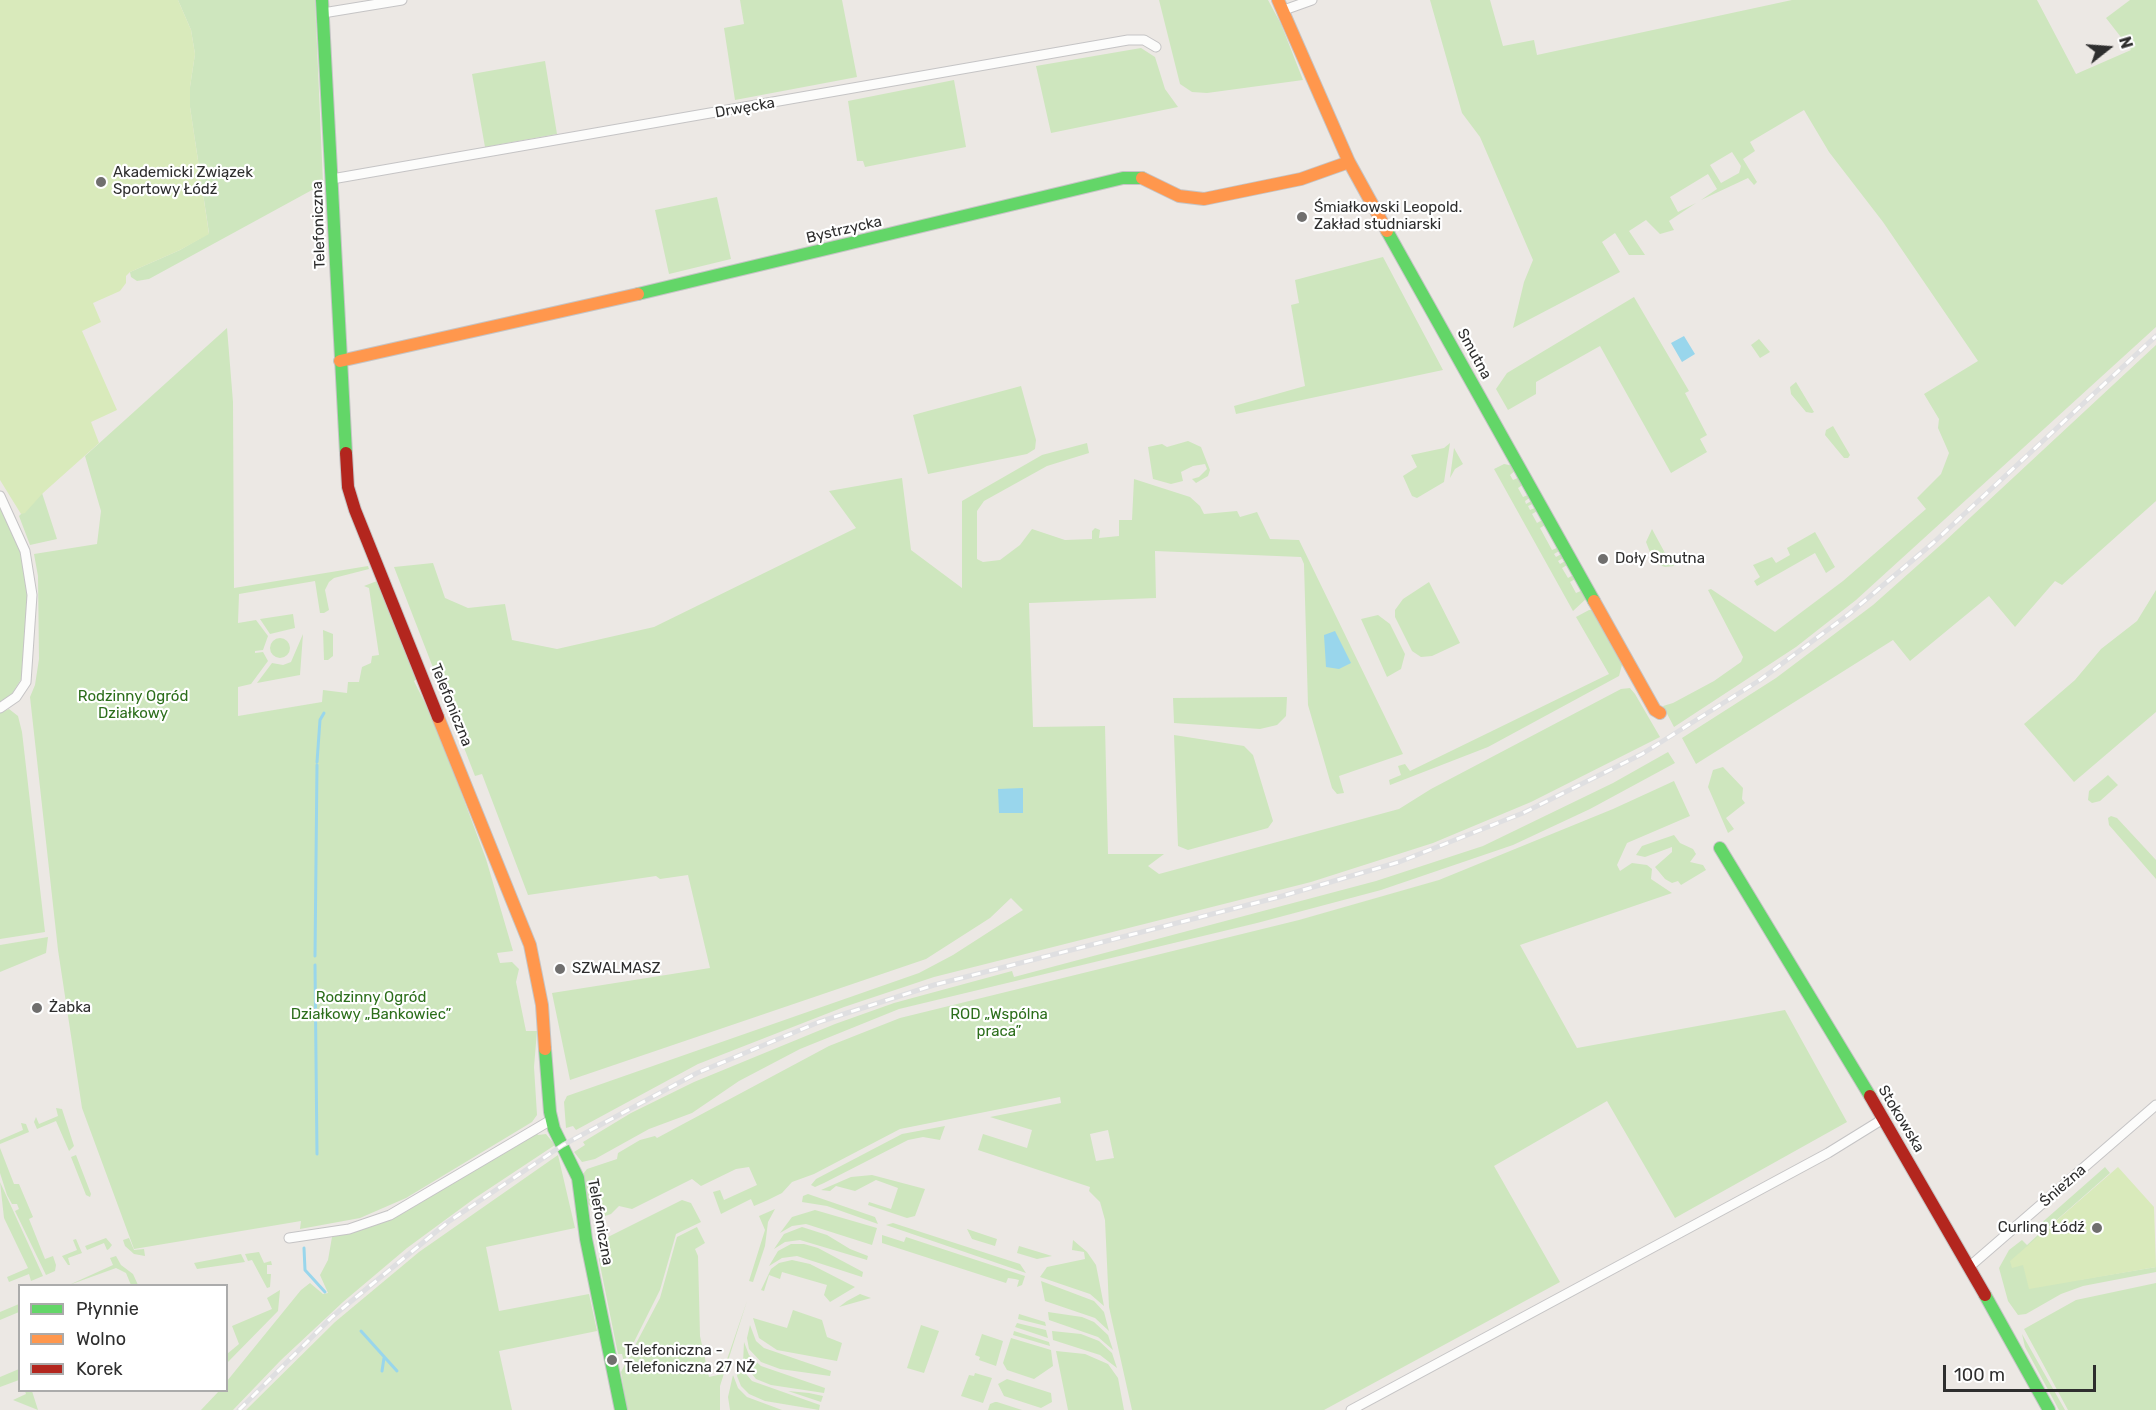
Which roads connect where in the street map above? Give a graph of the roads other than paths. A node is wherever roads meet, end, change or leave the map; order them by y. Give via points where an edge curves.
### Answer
1 (402, 0) edge
2 (1312, 0) edge
3 (1281, 5) edge
4 (323, 6) edge
5 (1156, 47) dead end
6 (1349, 162) junction
7 (332, 179) junction
8 (340, 361) junction
9 (0, 496) edge
10 (0, 708) edge
11 (1660, 713) dead end
12 (1720, 848) dead end
13 (2156, 1105) edge
14 (1883, 1119) junction
15 (551, 1120) junction
16 (289, 1238) dead end
17 (1969, 1267) junction
18 (621, 1410) edge
19 (1351, 1410) edge
20 (2049, 1410) edge

1 - 4 street
2 - 3 street
3 - 6 street, Smutna
4 - 7 street, Telefoniczna
5 - 7 street, Drwęcka via 1144,40 1105,44
6 - 8 street, Bystrzycka via 1301,180 1204,199 1179,196 1145,178 1123,178
6 - 11 street, Smutna
7 - 8 street, Telefoniczna
8 - 15 street, Telefoniczna via 347,477 353,505 531,945 542,1005
9 - 10 street via 25,551 32,581 32,608 26,682 16,698
12 - 14 street, Stokowska
13 - 17 street, Śnieżna
14 - 17 street, Stokowska
14 - 19 street
15 - 16 street via 390,1215 349,1229
15 - 18 street, Telefoniczna via 578,1178 586,1239
17 - 20 street, Stokowska

